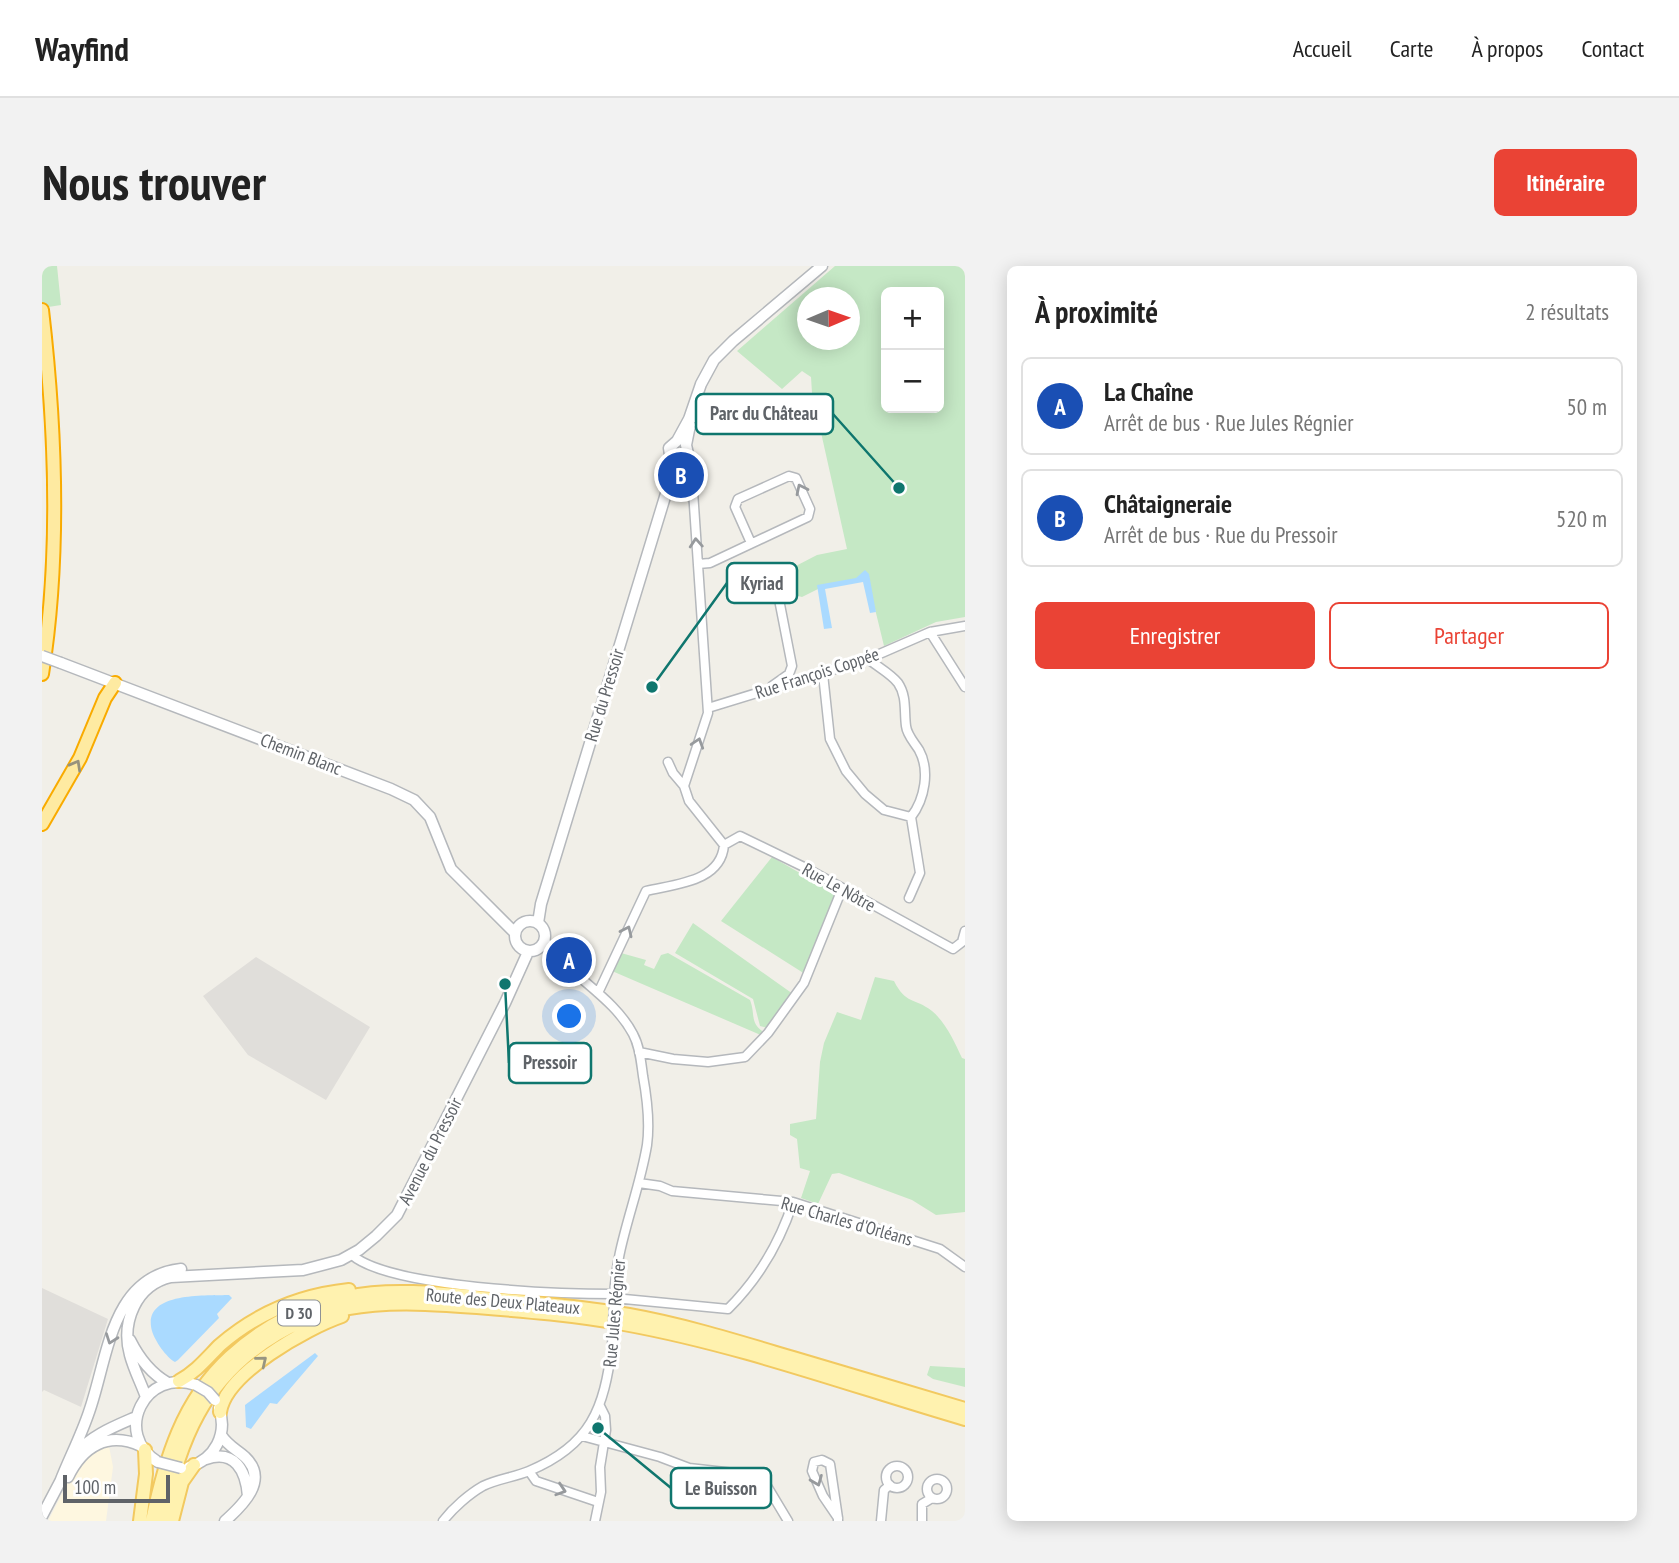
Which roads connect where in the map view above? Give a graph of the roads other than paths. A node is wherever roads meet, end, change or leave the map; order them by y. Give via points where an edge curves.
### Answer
1 (822, 266) edge
2 (42, 310) edge
3 (690, 418) junction
4 (750, 426) dead end
5 (682, 443) junction
6 (671, 457) junction
7 (684, 459) junction
8 (668, 487) junction
9 (751, 543) junction
10 (698, 564) junction
11 (776, 584) dead end
12 (965, 626) edge
13 (930, 632) junction
14 (42, 656) edge
15 (869, 659) junction
16 (42, 674) edge
17 (823, 674) junction
18 (115, 683) junction
19 (965, 687) edge
20 (766, 690) junction
21 (708, 708) junction
22 (668, 762) dead end
23 (684, 786) junction
24 (911, 817) junction
25 (42, 824) edge
26 (724, 845) junction
27 (842, 889) junction
28 (909, 898) dead end
29 (525, 925) junction
30 (965, 930) edge
31 (543, 944) junction
32 (524, 950) junction
33 (598, 993) junction
34 (639, 1052) junction
35 (639, 1183) junction
36 (793, 1202) junction
37 (361, 1249) junction
38 (352, 1255) junction
39 (371, 1267) junction
40 (965, 1267) edge
41 (240, 1272) junction
42 (426, 1293) junction
43 (614, 1298) junction
44 (502, 1309) junction
45 (129, 1338) junction
46 (174, 1382) junction
47 (146, 1397) junction
48 (218, 1406) junction
49 (600, 1406) junction
50 (965, 1409) edge
51 (136, 1417) junction
52 (965, 1419) edge
53 (221, 1435) junction
54 (582, 1436) junction
55 (604, 1442) junction
56 (143, 1448) junction
57 (193, 1464) junction
58 (529, 1471) junction
59 (60, 1482) junction
60 (890, 1485) dead end
61 (248, 1497) junction
62 (932, 1498) dead end
63 (598, 1502) junction
64 (42, 1516) edge
65 (838, 1520) edge
66 (46, 1521) edge
67 (140, 1521) edge
68 (152, 1521) edge
69 (162, 1521) edge
70 (172, 1521) edge
71 (225, 1521) edge
72 (443, 1521) edge
73 (596, 1521) edge
74 (788, 1521) edge
75 (881, 1521) edge
76 (922, 1521) edge

1 - 3 street via 714,360
2 - 16 highway via 54,492
3 - 4 street
3 - 5 street
5 - 6 street, Rue du Pressoir via 669,449
5 - 7 street via 688,451
6 - 7 street
6 - 8 street, Rue du Pressoir
7 - 8 street, Rue du Pressoir
10 -> 7 street via 692,476
8 - 29 street, Rue du Pressoir via 541,904
9 -> 9 street via 808,517 810,509 796,478 789,476 738,499 735,507
9 - 10 street
10 - 21 street
11 - 20 street via 792,666 789,674
12 - 13 street, Rue François Coppée
13 - 15 street, Rue François Coppée
13 - 19 street
14 - 18 street, Chemin Blanc, bridge
15 - 17 street, Rue François Coppée
15 - 24 street via 903,690 906,728 924,764 923,788
17 - 20 street, Rue François Coppée
17 - 24 street via 830,739 846,771 884,810
25 -> 18 highway
18 - 29 street, Chemin Blanc via 414,800 430,817 451,869 504,922
20 - 21 street, Rue François Coppée
23 -> 21 street
22 - 23 street
23 - 26 street via 689,801
24 - 28 street via 920,873
26 - 27 street, Rue Le Nôtre via 740,836
33 -> 26 street via 646,891 712,871
27 - 30 street, Rue Le Nôtre via 953,949 962,942
27 - 34 street via 804,983 746,1057 708,1062
29 - 31 street via 545,931
29 - 32 street, Avenue du Pressoir via 514,938
31 - 32 street
31 - 33 street, Rue Jules Régnier
32 - 37 street, Avenue du Pressoir via 521,967 397,1215
33 - 34 street, Rue Jules Régnier via 627,1025
34 - 35 street, Rue Jules Régnier via 648,1118
35 - 36 street, Rue Charles d'Orléans via 672,1191
35 - 43 street, Rue Jules Régnier via 622,1241
36 - 40 street, Rue Charles d'Orléans via 940,1249
36 - 43 street via 779,1239 727,1309
37 - 38 street, Avenue du Pressoir
37 - 39 street
38 - 39 street
38 - 41 street, Avenue du Pressoir via 303,1270
39 - 43 street via 470,1285
41 - 45 street, Avenue du Pressoir via 157,1282 135,1303
41 -> 59 street, Avenue du Pressoir via 223,1268 164,1271 129,1297
42 - 46 main road via 411,1288 366,1288 304,1298 261,1316 221,1344 195,1371
42 - 50 main road, Route des Deux Plateaux / D 30 via 591,1309 657,1321
42 - 68 main road, Route des Deux Plateaux / D 30 via 369,1293 319,1304 249,1341 213,1375 184,1418 164,1468
43 - 49 street, Rue Jules Régnier, bridge via 610,1369
48 -> 44 main road via 233,1386 269,1355 328,1321 370,1310 485,1313
44 - 52 main road, Route des Deux Plateaux / D 30 via 585,1317 678,1335
44 - 69 main road, Route des Deux Plateaux / D 30 via 370,1304 325,1313 276,1334 235,1366 199,1411 182,1445
45 - 46 street via 155,1376
45 - 47 street via 129,1353
46 - 47 street via 157,1387
46 - 48 street, bridge via 196,1385
47 - 51 street
48 - 53 street
49 - 54 street, Rue Jules Régnier
49 - 55 street via 605,1416
51 - 56 street
51 - 59 street via 86,1442
53 - 57 street via 215,1449
53 - 61 street via 251,1467 254,1487
54 - 55 street
54 - 58 street, Rue Jules Régnier via 564,1453
55 - 63 street
55 - 74 street via 689,1468 761,1476
56 - 57 street, bridge via 163,1465
56 - 66 street via 131,1441 108,1440 89,1448 71,1469
56 - 67 main road via 146,1474
57 - 61 street via 229,1459 240,1466
57 - 70 main road via 182,1482
58 -> 63 street via 536,1481
58 - 72 street, Rue Jules Régnier via 484,1486
59 - 64 street
60 - 75 street via 884,1490
61 - 71 street
62 - 76 street via 922,1504
63 - 73 street
65 -> 65 street via 830,1464 814,1462 812,1471

